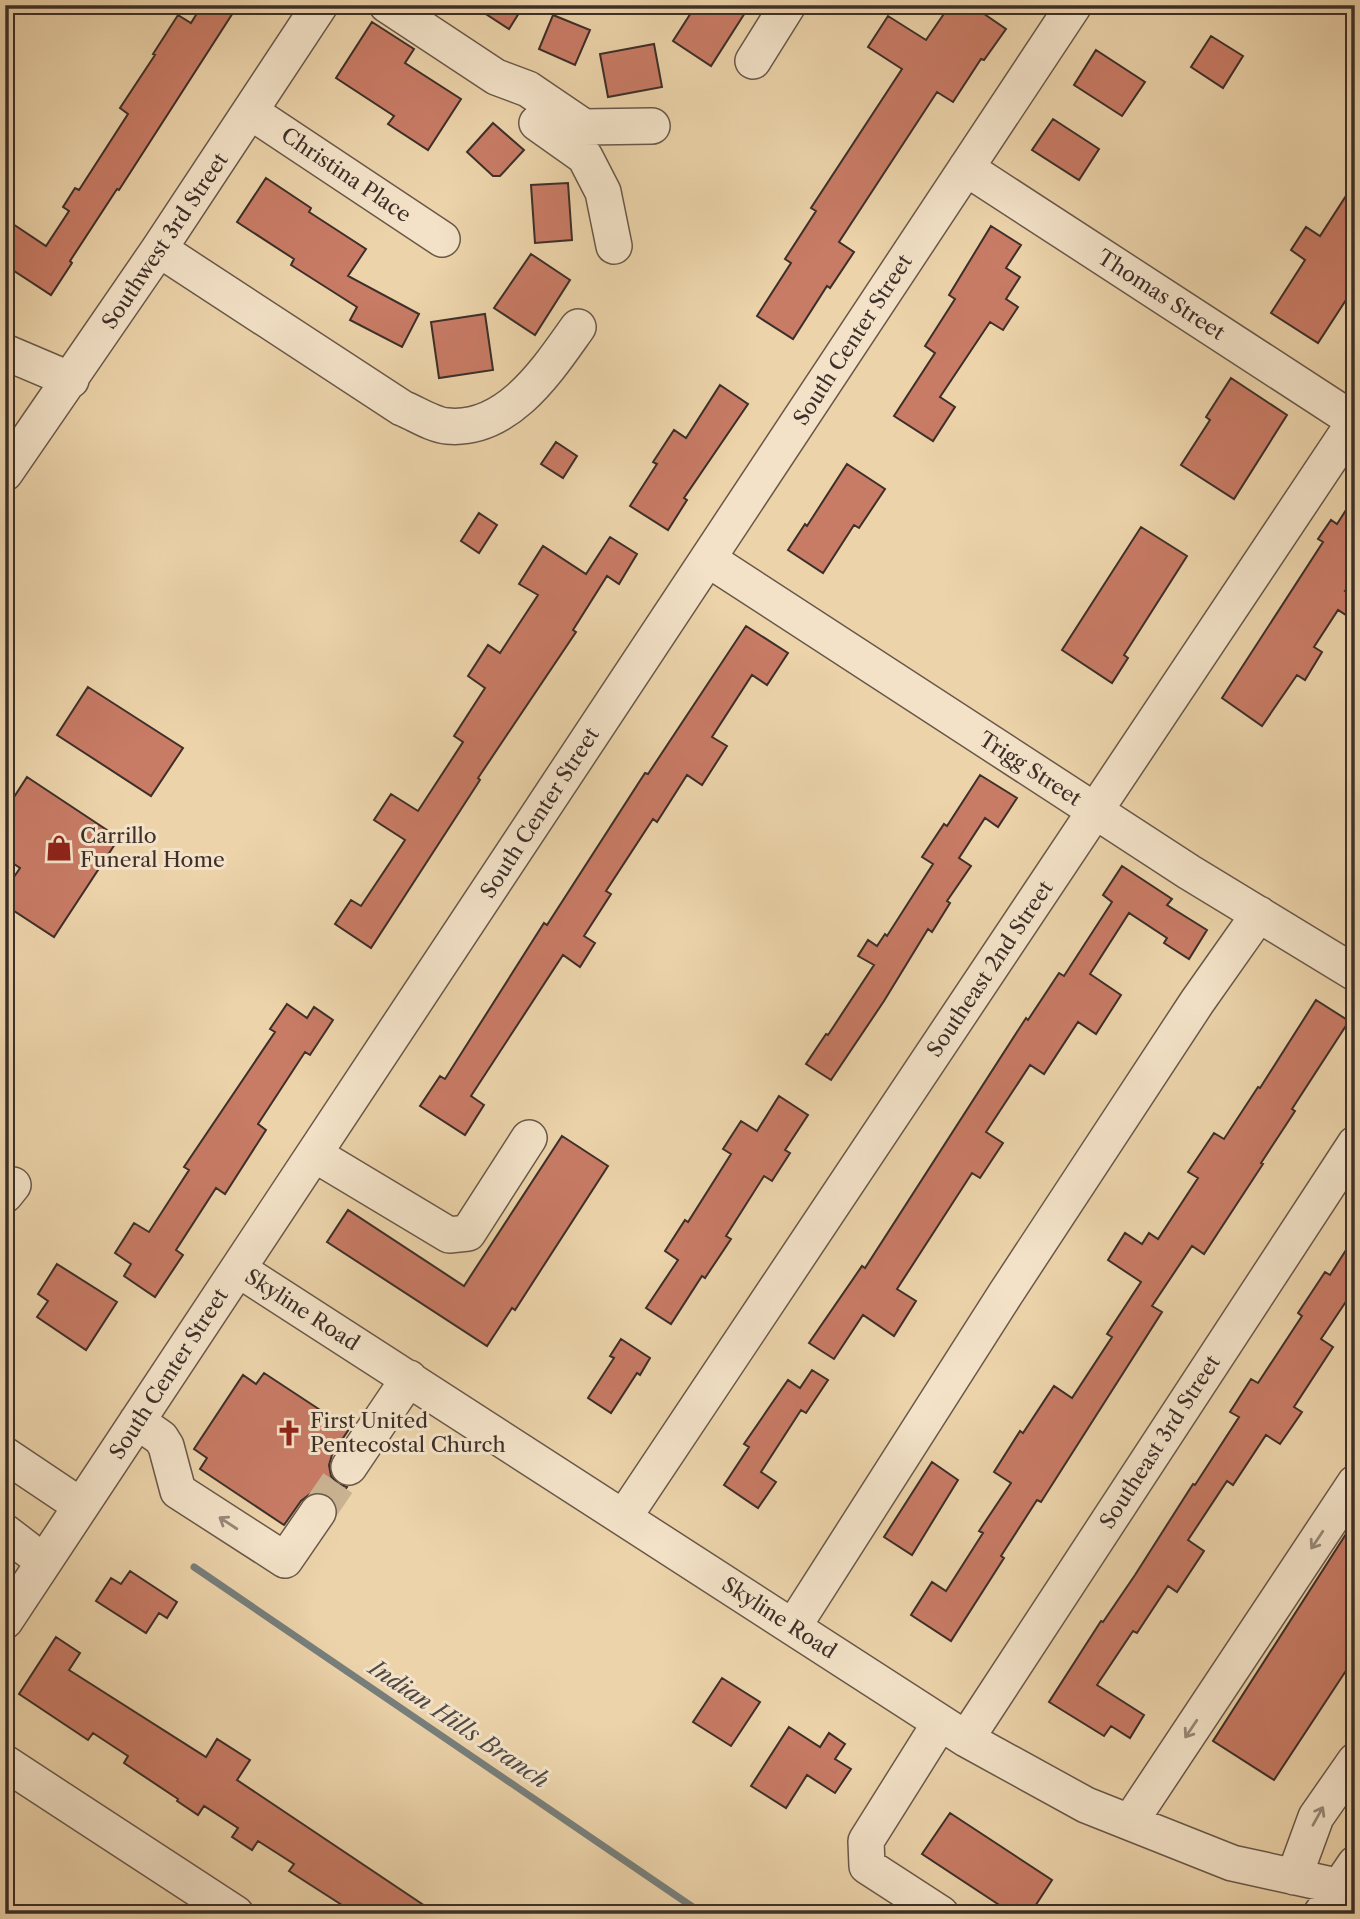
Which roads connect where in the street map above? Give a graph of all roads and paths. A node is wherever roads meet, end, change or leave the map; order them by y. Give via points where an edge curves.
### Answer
1 (320, 5) edge
2 (387, 5) edge
3 (788, 5) edge
4 (1074, 5) edge
5 (754, 61) dead end
6 (496, 77) junction
7 (251, 112) junction
8 (652, 126) dead end
9 (966, 168) junction
10 (442, 239) dead end
11 (614, 246) dead end
12 (159, 249) junction
13 (578, 327) dead end
14 (5, 352) edge
15 (71, 380) junction
16 (1355, 421) edge
17 (5, 473) edge
18 (708, 559) junction
19 (1095, 811) junction
20 (1259, 915) junction
21 (1355, 973) edge
22 (528, 1138) dead end
23 (1355, 1144) edge
24 (314, 1154) junction
25 (238, 1269) junction
26 (409, 1378) junction
27 (138, 1421) junction
28 (5, 1455) edge
29 (349, 1467) tunnel mouth
30 (1355, 1483) edge
31 (81, 1506) junction
32 (318, 1512) tunnel mouth
33 (624, 1517) junction
34 (5, 1532) edge
35 (44, 1562) junction
36 (5, 1621) edge
37 (793, 1627) junction
38 (953, 1731) junction
39 (1355, 1761) edge
40 (5, 1763) edge
41 (1130, 1822) junction
42 (1294, 1877) junction
43 (1342, 1889) edge
44 (236, 1914) edge
45 (941, 1914) edge

1 - 7 street, Southwest 3rd Street
2 - 6 street
3 - 5 street
4 - 9 street, South Center Street
6 - 8 street via 528,89 584,127
6 - 11 street via 514,106 585,157 603,192
7 - 10 street, Christina Place
7 - 12 street, Southwest 3rd Street
9 - 16 street, Thomas Street
9 - 18 street, South Center Street
12 - 13 street via 402,408 446,426 477,423 507,409 541,379
12 - 15 street, Southwest 3rd Street
14 - 15 street
15 - 17 street, Southwest 3rd Street
16 - 19 street, Southeast 2nd Street
18 - 19 street, Trigg Street
18 - 24 street, South Center Street
19 - 20 street, Trigg Street
19 - 33 street, Southeast 2nd Street
20 - 21 street, Trigg Street
20 - 37 street via 1157,1063
22 - 24 street via 468,1233 449,1236
23 - 38 street, Southeast 3rd Street
24 - 25 street, South Center Street
25 - 26 street, Skyline Road
25 - 27 street, South Center Street
26 - 29 street
26 - 33 street, Skyline Road
27 - 31 street, South Center Street
32 -> 27 street via 285,1560 178,1491 166,1446
28 - 31 street
30 -> 41 street
31 - 35 street, South Center Street
33 - 37 street, Skyline Road
34 - 35 street
35 - 36 street, South Center Street
37 - 38 street, Skyline Road
38 - 41 street, Skyline Road via 1086,1805
38 - 45 street, Southeast 3rd Street via 866,1841 867,1866
42 -> 39 street via 1316,1817
40 - 44 street
41 - 42 street, Skyline Road via 1232,1863
42 - 43 street, Skyline Road

